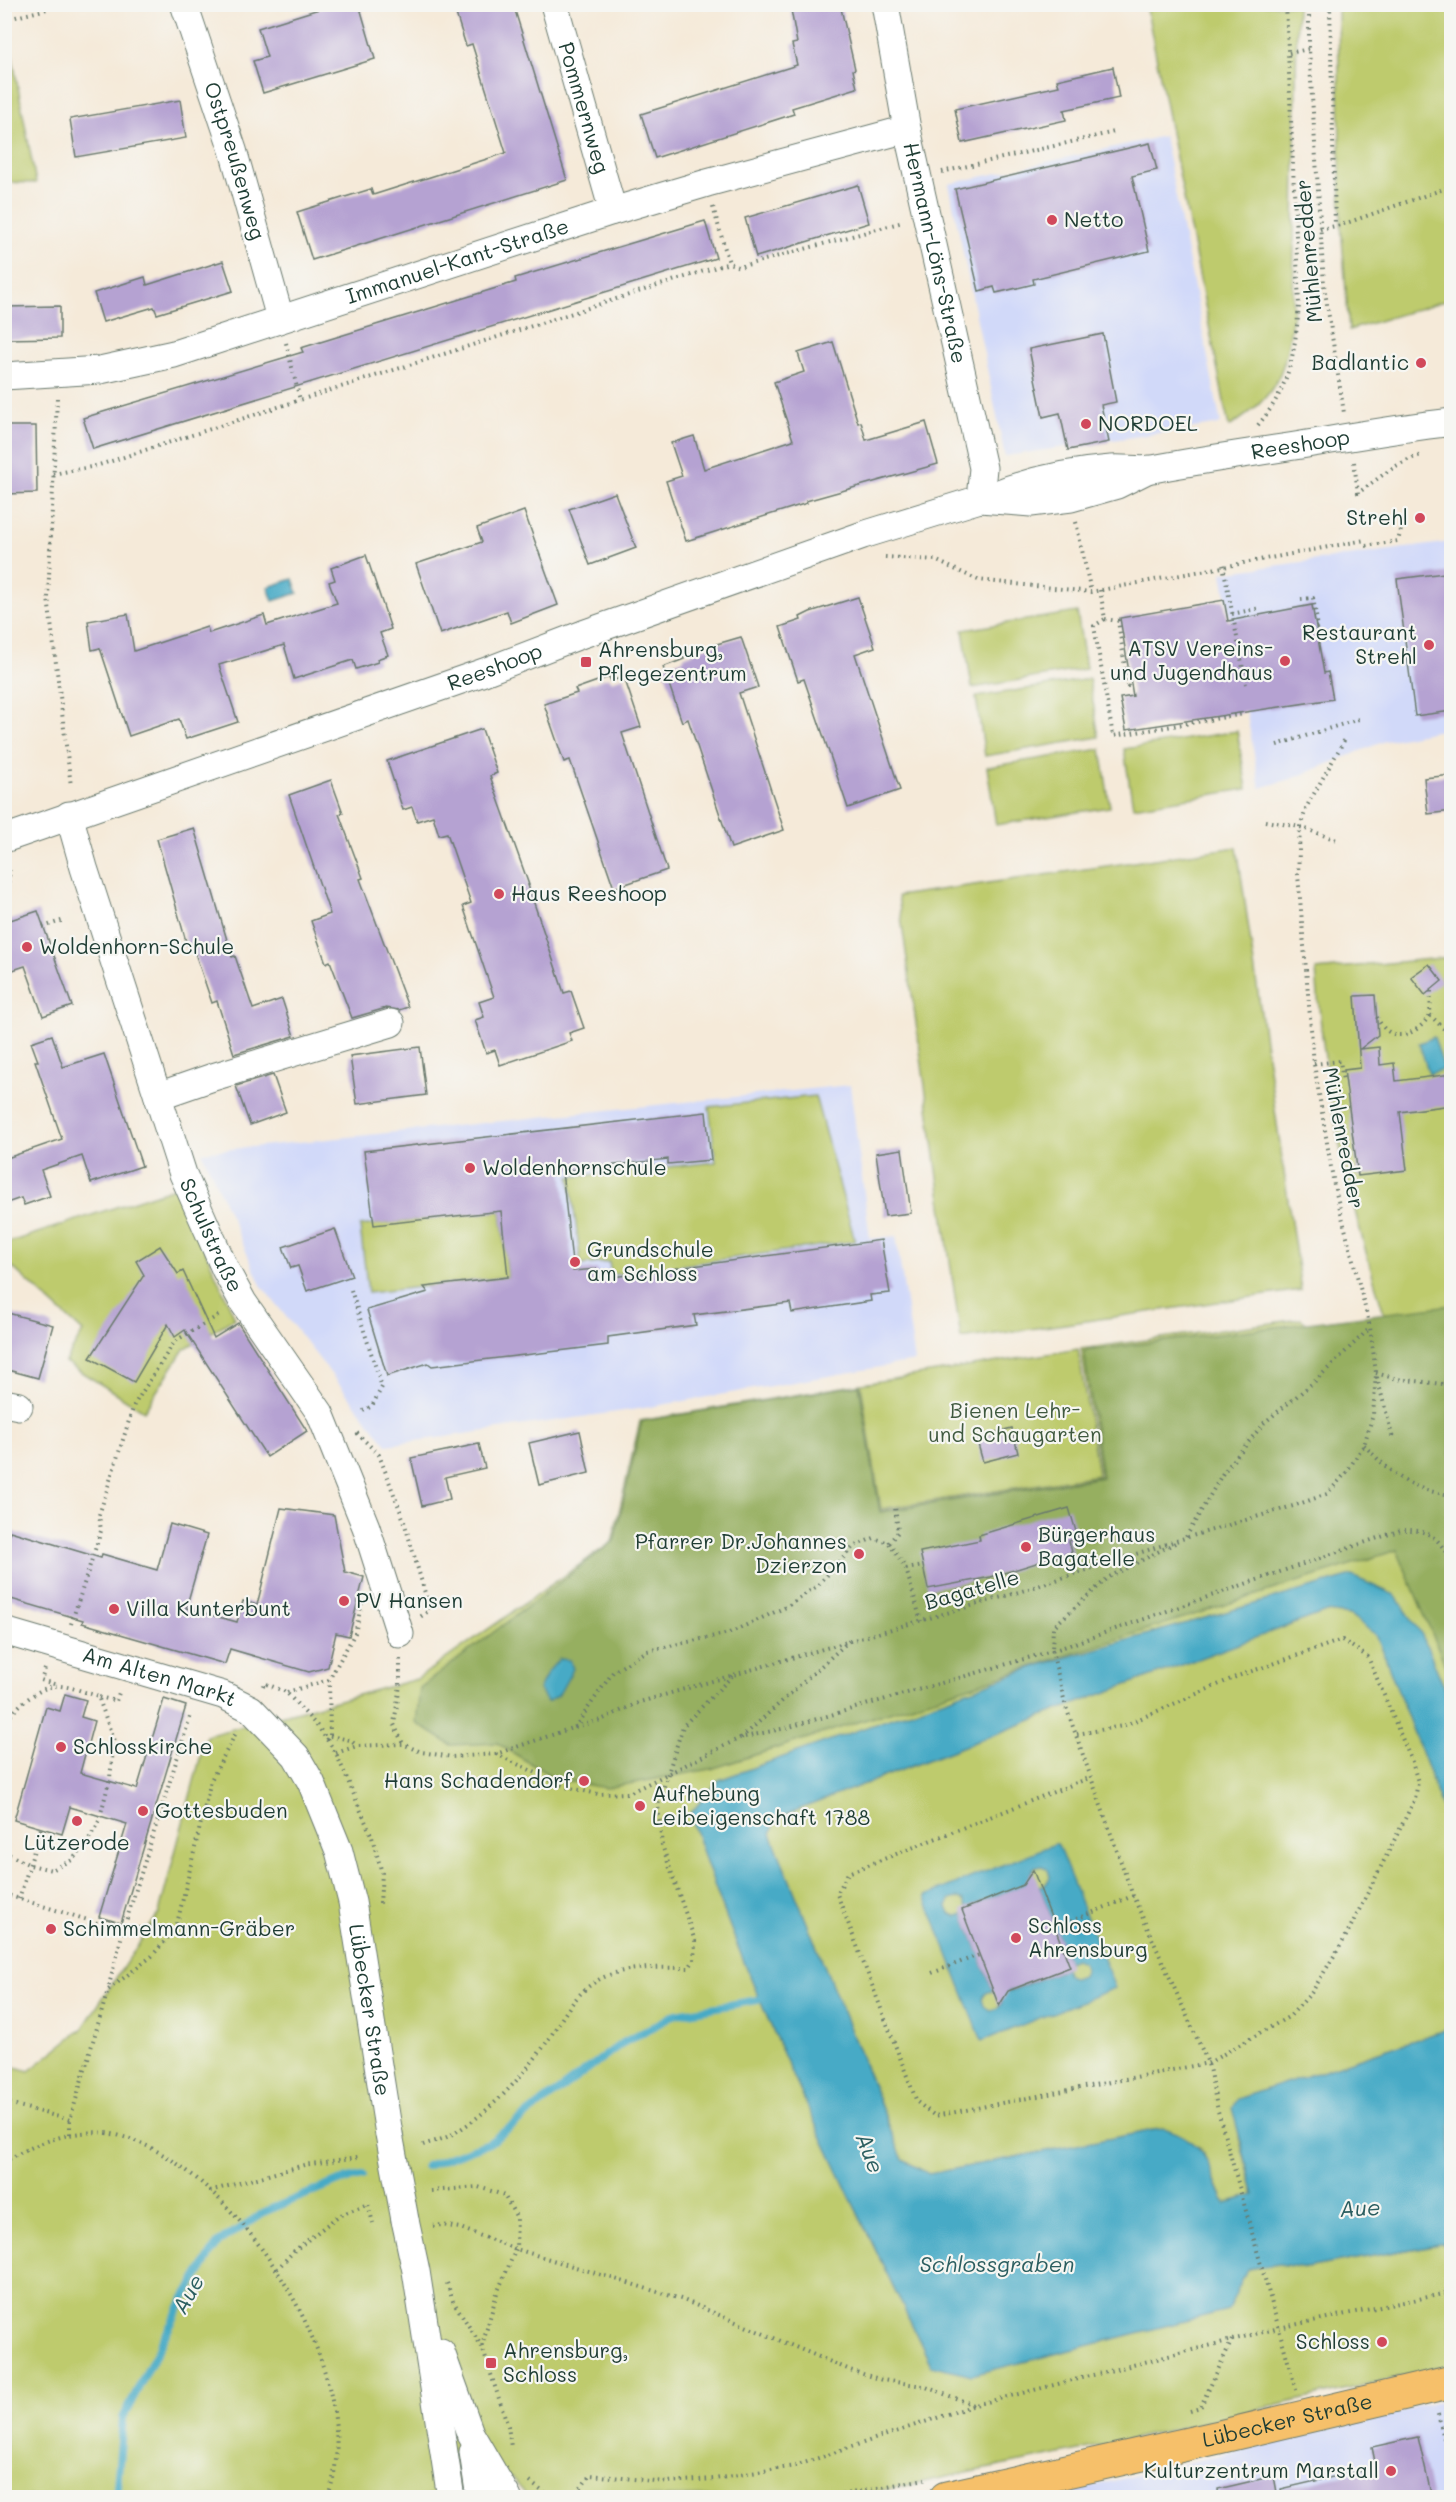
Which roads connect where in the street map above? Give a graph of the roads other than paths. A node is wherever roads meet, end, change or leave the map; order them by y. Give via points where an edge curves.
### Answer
1 (184, 4) edge
2 (554, 4) edge
3 (885, 4) edge
4 (907, 129) junction
5 (613, 211) junction
6 (280, 318) junction
7 (4, 376) edge
8 (1452, 422) edge
9 (1149, 470) junction
10 (984, 498) junction
11 (69, 815) junction
12 (4, 839) edge
13 (391, 1023) dead end
14 (158, 1096) junction
15 (4, 1631) edge
16 (400, 1634) road end
17 (296, 1756) joint
18 (416, 2271) junction
19 (1444, 2395) edge
20 (470, 2433) junction
21 (518, 2489) edge
22 (451, 2498) edge
23 (480, 2498) edge
24 (946, 2498) edge

1 - 6 street, Ostpreußenweg via 233,150
2 - 5 street, Pommernweg
3 - 4 street, Hermann-Löns-Straße
4 - 5 street, Immanuel-Kant-Straße
4 - 10 street, Hermann-Löns-Straße via 983,468
5 - 6 street, Immanuel-Kant-Straße
6 - 7 street, Immanuel-Kant-Straße via 174,354 100,370
8 - 9 street, Reeshoop via 1380,430
9 - 10 street, Reeshoop via 1067,474 1020,484
9 - 10 street, Reeshoop via 1118,485 1071,498 1031,503
10 - 11 street, Reeshoop via 863,535 484,672
11 - 12 street, Reeshoop
11 - 14 street, Schulstraße
13 - 14 street
14 - 16 street, Schulstraße via 183,1174 225,1269 243,1302 320,1413 366,1527
15 - 17 street, Am Alten Markt via 223,1695 251,1709
17 - 18 street, Lübecker Straße, bridge via 329,1825 349,1892 389,2134 418,2218
18 - 20 street, Lübecker Straße
18 - 22 street, Lübecker Straße
19 - 24 main road, Lübecker Straße via 1219,2437
20 - 21 street, Lübecker Straße
20 - 23 street, Lübecker Straße

